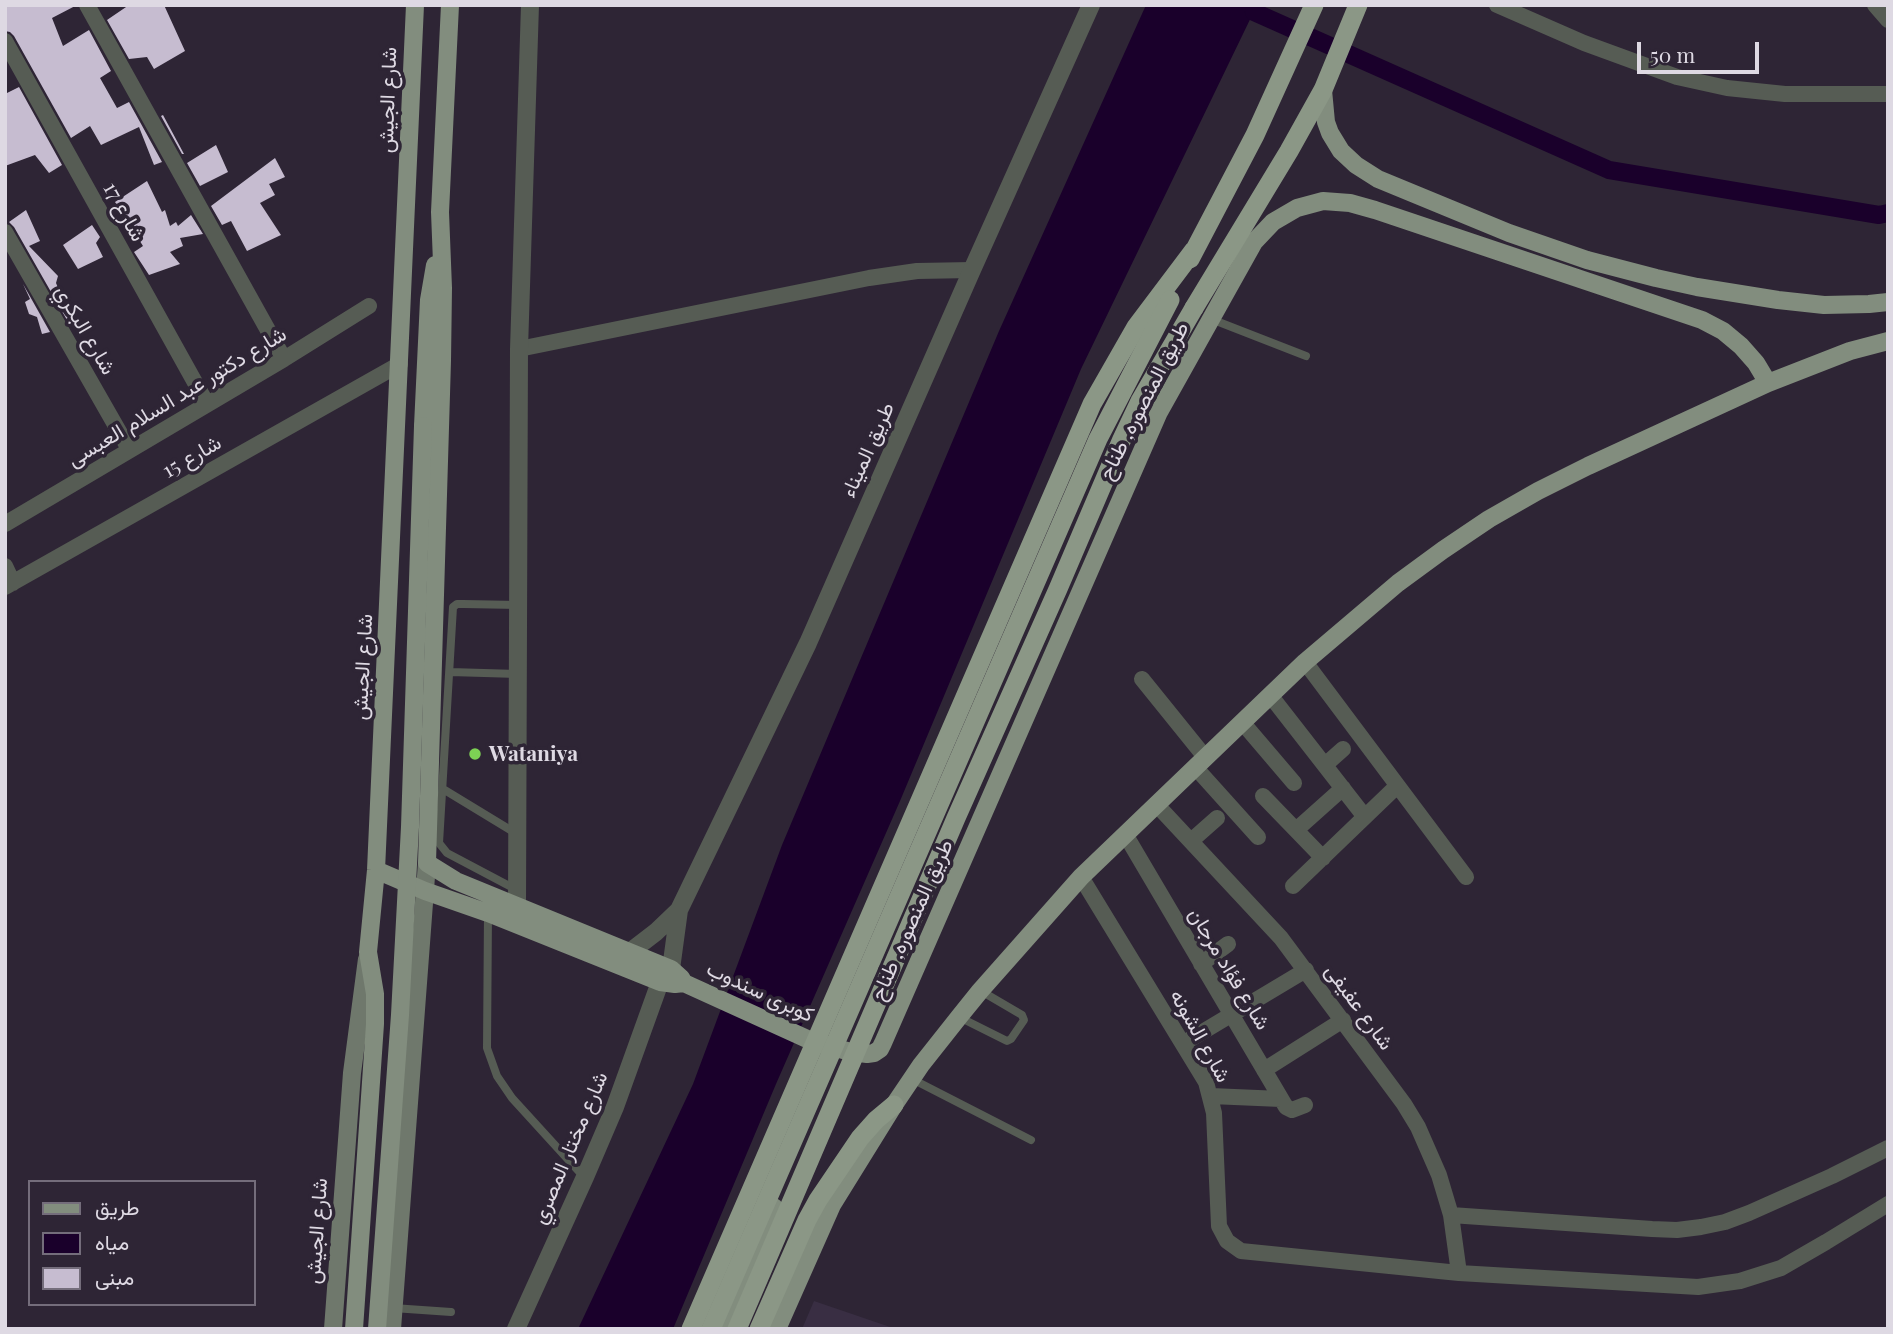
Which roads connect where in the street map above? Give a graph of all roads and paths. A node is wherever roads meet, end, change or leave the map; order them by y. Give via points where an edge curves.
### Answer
1 (87, 5) edge
2 (415, 5) edge
3 (450, 5) edge
4 (530, 5) edge
5 (1091, 5) edge
6 (1358, 5) edge
7 (1497, 5) edge
8 (1875, 5) edge
9 (1312, 10) edge
10 (1888, 20) edge
11 (5, 41) edge
12 (1324, 86) junction
13 (1888, 94) edge
14 (5, 232) edge
15 (441, 242) junction
16 (1194, 250) junction
17 (1587, 260) junction
18 (972, 270) junction
19 (1581, 280) junction
20 (1888, 302) edge
21 (369, 306) dead end
22 (1211, 319) junction
23 (1888, 341) edge
24 (519, 349) junction
25 (1306, 356) dead end
26 (284, 359) junction
27 (400, 364) junction
28 (1768, 383) junction
29 (206, 404) junction
30 (129, 449) junction
31 (5, 524) edge
32 (5, 566) edge
33 (9, 585) edge
34 (519, 605) junction
35 (1305, 662) junction
36 (450, 672) junction
37 (518, 674) junction
38 (1142, 679) dead end
39 (1270, 695) junction
40 (1242, 722) junction
41 (1343, 749) dead end
42 (1200, 762) junction
43 (1325, 765) junction
44 (1294, 783) dead end
45 (1397, 786) junction
46 (1343, 788) junction
47 (443, 789) junction
48 (1263, 796) dead end
49 (1156, 804) junction
50 (1217, 817) dead end
51 (1365, 817) junction
52 (1296, 830) junction
53 (517, 834) junction
54 (1125, 834) junction
55 (1258, 837) dead end
56 (1191, 841) junction
57 (1323, 858) junction
58 (426, 863) junction
59 (376, 870) junction
60 (1082, 877) junction
61 (1466, 877) dead end
62 (1293, 886) dead end
63 (425, 891) junction
64 (517, 898) junction
65 (486, 906) junction
66 (679, 910) junction
67 (1228, 944) dead end
68 (368, 952) junction
69 (630, 952) junction
70 (1201, 964) junction
71 (1306, 970) junction
72 (665, 975) junction
73 (980, 991) junction
74 (1231, 1014) junction
75 (959, 1017) junction
76 (1343, 1020) junction
77 (808, 1040) junction
78 (1184, 1044) junction
79 (1264, 1070) junction
80 (912, 1079) junction
81 (1211, 1096) junction
82 (1281, 1099) junction
83 (894, 1105) joint
84 (1305, 1105) dead end
85 (1031, 1140) dead end
86 (1888, 1148) edge
87 (585, 1177) junction
88 (1888, 1204) edge
89 (1451, 1215) junction
90 (1459, 1273) junction
91 (393, 1308) junction
92 (452, 1312) dead end
93 (766, 1325) edge
94 (333, 1329) edge
95 (354, 1329) edge
96 (377, 1329) edge
97 (391, 1329) edge
98 (516, 1329) edge
99 (691, 1329) edge
100 (710, 1329) edge
101 (723, 1329) edge
102 (737, 1329) edge

1 - 26 street
2 - 27 main road, شارع الجيش
3 - 15 main road
4 - 24 street
5 - 18 street, طريق الميناء
6 - 12 highway
7 - 13 street via 1677,77 1785,94
8 - 10 street
9 - 16 highway via 1255,135
11 - 29 street, شارع 17
12 - 17 main road via 1330,133 1356,165 1378,179 1509,233
12 - 102 highway, bridge via 1122,439
14 - 30 street, شارع البكري
15 - 58 main road via 442,362
15 - 96 main road, bridge via 429,300 410,827
16 - 77 highway via 1136,327 1092,404
16 - 100 highway, bridge via 1098,439
17 - 19 main road
17 - 20 main road via 1778,300 1824,305
18 - 24 street via 869,278
18 - 66 street, طريق الميناء via 808,643
19 - 22 main road, طريق المنصوره, طناح via 1363,206 1323,201 1297,208 1273,222 1254,242
19 - 28 main road, طريق المنصوره, طناح via 1713,325 1741,346
21 - 26 street, شارع دكتور عبد السلام العبسى
22 - 25 lane
22 - 77 main road, طريق المنصوره, طناح via 1140,452 880,1049 867,1054
23 - 28 main road
24 - 34 street
26 - 29 street, شارع دكتور عبد السلام العبسى
27 - 33 street, شارع 15
27 - 59 main road, شارع الجيش
28 - 35 main road via 1588,466 1489,519 1398,583
29 - 30 street, شارع دكتور عبد السلام العبسى
30 - 31 street, شارع دكتور عبد السلام العبسى
32 - 33 street
34 - 36 lane via 453,607
34 - 37 street
35 - 39 main road
35 - 45 street
36 - 37 lane
36 - 47 lane
37 - 53 street
38 - 42 street
39 - 40 main road
39 - 43 street
40 - 42 main road
40 - 44 street
41 - 43 street
42 - 49 main road
42 - 55 street
43 - 46 street
45 - 51 street
45 - 61 street
46 - 51 street
46 - 52 street
47 - 53 lane
47 - 64 lane via 442,849
48 - 52 street
49 - 54 main road
49 - 56 street, شارع عفيفى
50 - 56 street
51 - 57 street
52 - 57 street
53 - 64 street
54 - 60 main road
54 - 70 street, شارع فؤاد مرجان
56 - 71 street, شارع عفيفى via 1269,923
57 - 62 street
58 - 63 main road
58 - 65 main road
59 - 63 main road
59 - 68 main road, شارع الجيش
60 - 73 main road
60 - 78 street, شارع الشونه
63 - 65 main road
63 - 91 main road
64 - 65 main road
64 - 69 main road
65 - 72 main road
65 - 87 lane via 486,1048 512,1098
66 - 69 street, طريق الميناء
66 - 72 street, طريق الميناء
67 - 70 street
68 - 94 main road, شارع الجيش via 352,1073
68 - 95 main road via 375,1024
69 - 72 main road
70 - 74 street, شارع فؤاد مرجان
71 - 74 street
71 - 76 street, شارع عفيفى
72 - 77 main road, كوبرى سندوب via 681,978
72 - 87 street, شارع مختار المصري
73 - 75 main road
73 - 75 lane via 1022,1015 1024,1020 1011,1039
74 - 78 street
74 - 79 street, شارع فؤاد مرجان
75 - 80 main road
76 - 79 street
76 - 89 street, شارع عفيفى via 1418,1126
77 - 99 highway
77 - 101 main road via 827,1062 828,1078
78 - 81 street, شارع الشونه
79 - 82 street, شارع فؤاد مرجان
80 - 83 main road
80 - 85 lane
81 - 82 street
81 - 90 street, شارع الشونه via 1219,1226 1227,1241 1241,1251
82 - 84 street via 1289,1109
83 - 93 highway via 860,1138 818,1200
86 - 89 street via 1749,1213 1702,1227 1652,1229
87 - 98 street, شارع مختار المصري
88 - 90 street, شارع الشونه via 1781,1268 1740,1281 1677,1287
89 - 90 street, شارع عفيفى
91 - 92 lane
91 - 97 main road

